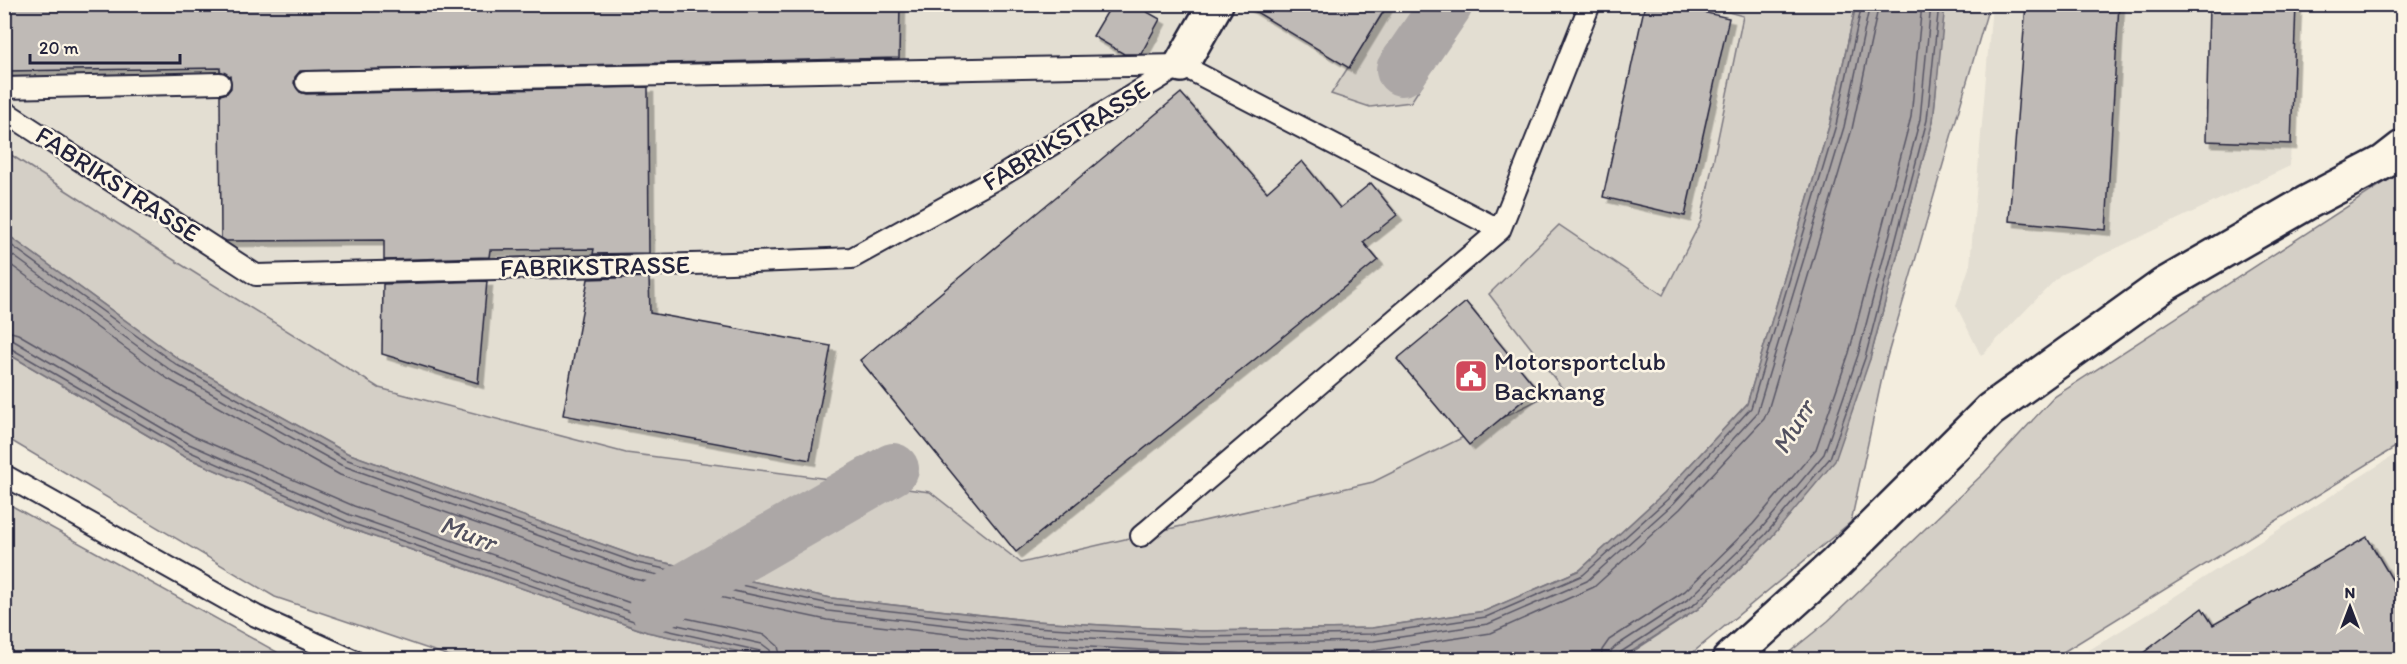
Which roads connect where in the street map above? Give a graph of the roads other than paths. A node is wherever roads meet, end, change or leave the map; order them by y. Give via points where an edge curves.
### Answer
1 (1216, 4) edge
2 (1590, 4) edge
3 (1181, 65) junction
4 (306, 82) dead end
5 (220, 83) dead end
6 (4, 88) edge
7 (4, 111) edge
8 (2403, 148) edge
9 (1500, 230) junction
10 (4, 475) edge
11 (1141, 536) dead end
12 (353, 660) edge
13 (1729, 660) edge

1 - 3 street, FABRIKSTRASSE
2 - 9 lane
3 - 4 lane, FABRIKSTRASSE
3 - 7 lane, FABRIKSTRASSE via 1001,176 852,258 731,263 256,275
3 - 9 lane, FABRIKSTRASSE
5 - 6 lane, FABRIKSTRASSE
8 - 13 street via 2164,285 1990,410 1835,564
9 - 11 lane
10 - 12 lane via 256,616

